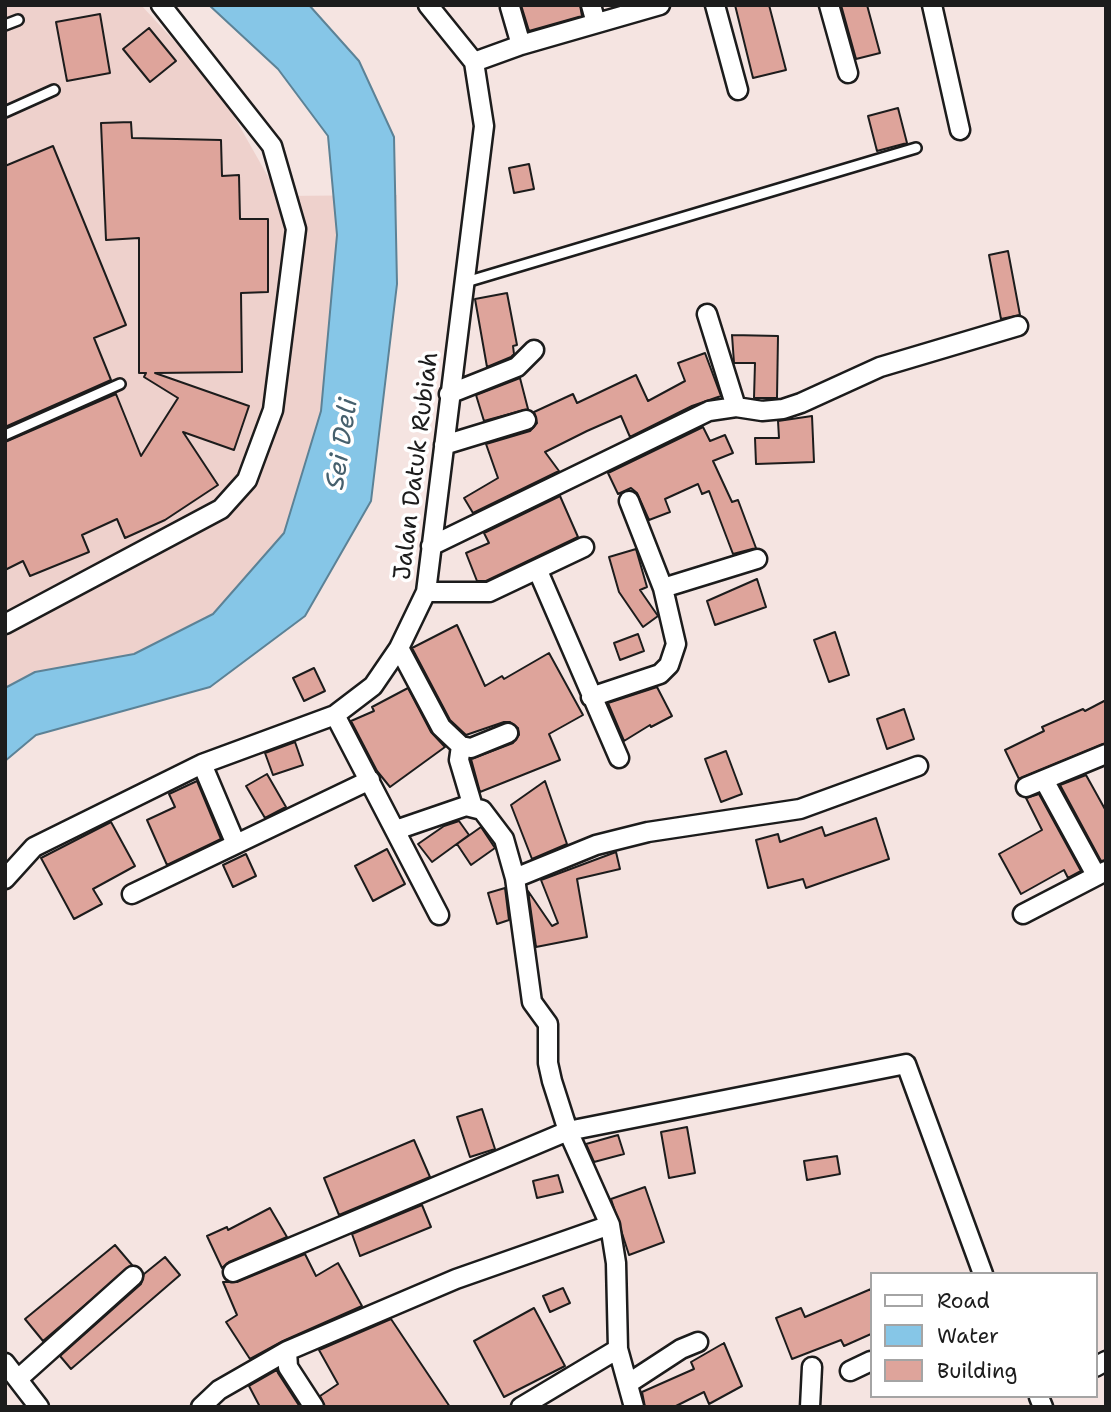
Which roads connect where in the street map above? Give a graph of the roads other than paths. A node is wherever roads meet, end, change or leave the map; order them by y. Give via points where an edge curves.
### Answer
1 (160, 5) edge
2 (428, 5) edge
3 (591, 5) edge
4 (660, 5) edge
5 (715, 5) edge
6 (830, 5) edge
7 (932, 5) edge
8 (510, 7) edge
9 (18, 20) dead end
10 (596, 23) junction
11 (5, 25) edge
12 (521, 45) junction
13 (474, 62) junction
14 (848, 73) dead end
15 (54, 90) dead end
16 (738, 90) dead end
17 (5, 112) edge
18 (960, 130) dead end
19 (916, 148) dead end
20 (466, 282) junction
21 (707, 314) dead end
22 (1018, 326) dead end
23 (534, 350) dead end
24 (120, 384) dead end
25 (449, 394) junction
26 (736, 407) junction
27 (526, 420) dead end
28 (5, 435) edge
29 (444, 445) junction
30 (629, 501) dead end
31 (431, 546) junction
32 (584, 547) dead end
33 (757, 559) dead end
34 (538, 571) junction
35 (663, 588) junction
36 (426, 592) junction
37 (5, 624) edge
38 (399, 649) junction
39 (591, 697) junction
40 (335, 715) junction
41 (508, 733) dead end
42 (461, 746) junction
43 (1106, 754) edge
44 (619, 758) dead end
45 (202, 764) junction
46 (918, 766) dead end
47 (370, 780) junction
48 (1044, 780) junction
49 (1026, 788) dead end
50 (473, 807) junction
51 (396, 830) junction
52 (236, 842) junction
53 (1101, 873) edge
54 (5, 878) edge
55 (515, 878) junction
56 (132, 894) dead end
57 (1023, 914) dead end
58 (439, 915) dead end
59 (568, 1130) junction
60 (610, 1225) junction
61 (233, 1272) dead end
62 (982, 1272) edge
63 (133, 1276) dead end
64 (698, 1342) dead end
65 (618, 1349) junction
66 (287, 1351) junction
67 (870, 1361) edge
68 (5, 1363) edge
69 (812, 1367) dead end
70 (850, 1371) dead end
71 (18, 1379) junction
72 (629, 1383) junction
73 (39, 1407) edge
74 (201, 1407) edge
75 (314, 1407) edge
76 (521, 1407) edge
77 (634, 1407) edge
78 (810, 1407) edge

1 - 37 street via 272,146 296,229 273,410 247,480 221,509
2 - 13 street
3 - 10 street
4 - 10 street
5 - 16 street
6 - 14 street
7 - 18 street
8 - 12 street
9 - 11 lane
10 - 12 street
12 - 13 street
13 - 20 street, Jalan Datuk Rubiah via 484,126
15 - 17 lane
19 - 20 lane
20 - 25 street, Jalan Datuk Rubiah
21 - 26 street
22 - 26 street via 880,366 801,403 762,411
23 - 25 street via 517,367
24 - 28 lane
25 - 29 street, Jalan Datuk Rubiah
26 - 31 street via 709,411
27 - 29 street
29 - 31 street, Jalan Datuk Rubiah
30 - 35 street
31 - 36 street, Jalan Datuk Rubiah
32 - 34 street
33 - 35 street
34 - 36 street via 489,592
34 - 39 street
35 - 39 street via 676,644 669,665 660,674
36 - 38 street, Jalan Datuk Rubiah
38 - 40 street, Jalan Datuk Rubiah via 373,686
38 - 42 street via 440,727
39 - 44 street
40 - 45 street, Jalan Datuk Rubiah
40 - 47 street
41 - 42 street via 471,748
42 - 50 street via 459,760
43 - 48 street
45 - 52 street
45 - 54 street, Jalan Datuk Rubiah via 34,847
46 - 55 street via 800,809 648,832 596,845
47 - 51 street
47 - 52 street
48 - 49 street
48 - 53 street
50 - 51 street
50 - 55 street via 482,810 504,839
51 - 58 street
52 - 56 street
53 - 57 street
55 - 59 street via 532,1002 548,1024 548,1063
59 - 60 street
59 - 61 street
59 - 62 street via 906,1065
60 - 65 street via 616,1263
60 - 66 street via 456,1279
63 - 71 street
64 - 72 street
65 - 72 street
65 - 76 street
66 - 74 street via 219,1390
66 - 75 street via 288,1367
67 - 70 street
68 - 71 street
69 - 78 street
71 - 73 street
72 - 77 street

